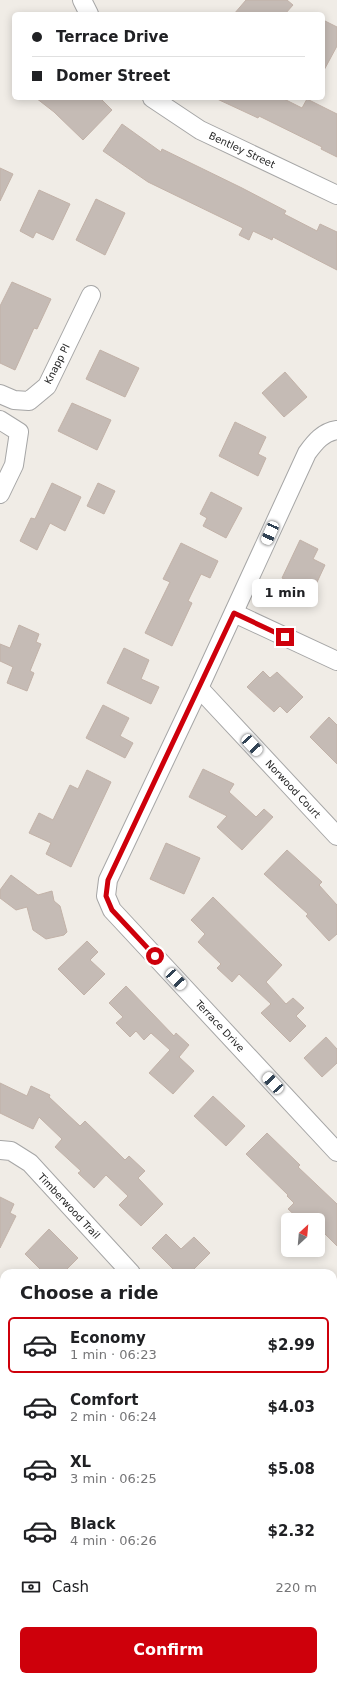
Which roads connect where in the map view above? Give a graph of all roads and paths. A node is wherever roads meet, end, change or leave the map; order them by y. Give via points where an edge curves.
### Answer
1 (82, 0) edge
2 (88, 12) edge
3 (155, 100) edge
4 (337, 195) edge
5 (91, 295) dead end
6 (0, 394) edge
7 (0, 420) edge
8 (337, 430) edge
9 (0, 494) edge
10 (234, 613) junction
11 (337, 661) edge
12 (200, 688) junction
13 (337, 836) edge
14 (0, 1150) edge
15 (337, 1152) edge
16 (127, 1269) edge

1 - 2 street
3 - 4 street, Bentley Street via 200,130
5 - 6 street, Knapp Pl via 47,386 29,401 14,400
7 - 9 street via 19,432 14,465
8 - 10 street, Terrace Drive via 330,431 318,439 307,453
10 - 11 street
10 - 12 street, Terrace Drive
12 - 13 street, Norwood Court
12 - 15 street, Terrace Drive via 108,880 106,896 112,910
14 - 16 street, Timberwood Trail via 11,1152 30,1163

